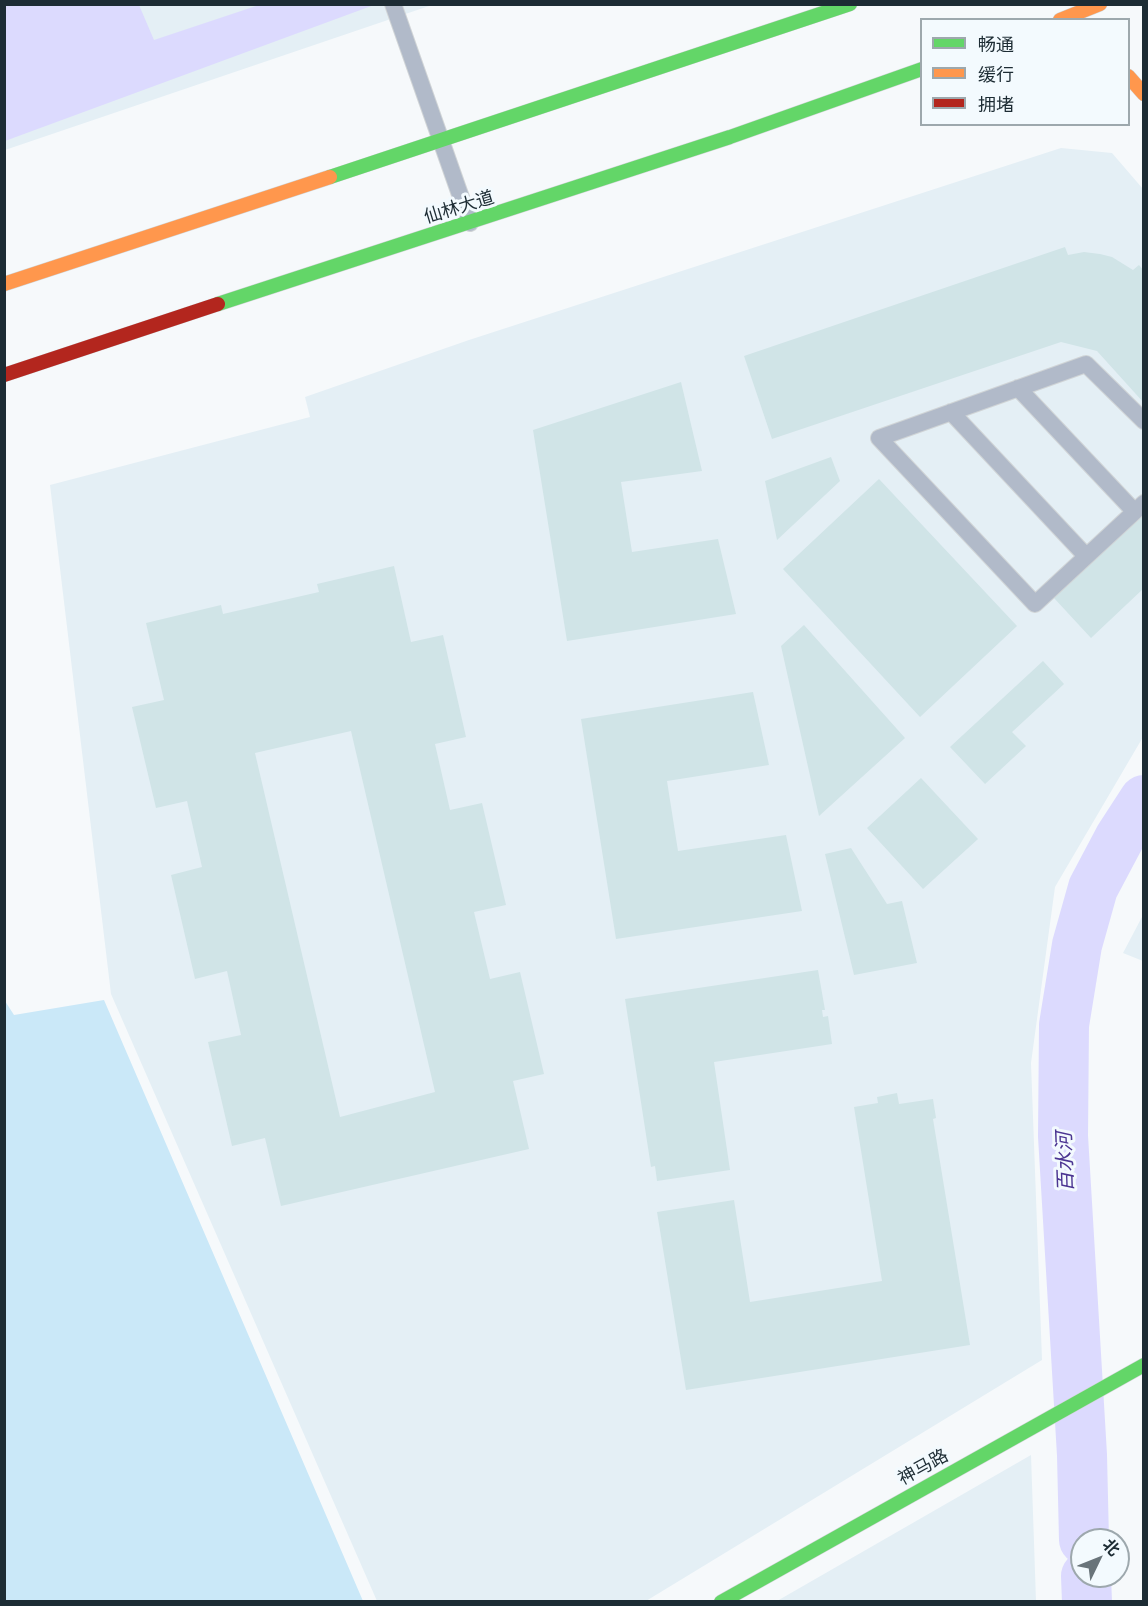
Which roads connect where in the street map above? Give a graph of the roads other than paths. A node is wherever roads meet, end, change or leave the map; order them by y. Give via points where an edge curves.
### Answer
1 (850, 4) edge
2 (1100, 4) edge
3 (394, 7) edge
4 (1077, 13) edge
5 (920, 69) edge
6 (1130, 78) edge
7 (1143, 94) edge
8 (441, 141) junction
9 (470, 223) junction
10 (4, 284) edge
11 (4, 375) edge
12 (1018, 388) junction
13 (951, 412) junction
14 (1143, 421) edge
15 (1139, 507) edge
16 (1086, 556) junction
17 (1143, 1365) edge
18 (721, 1602) edge

1 - 8 main road
2 - 4 main road
3 - 8 lane
5 - 9 main road, 仙林大道
6 - 7 main road
8 - 9 lane
8 - 10 main road
9 - 11 main road, 仙林大道
12 - 13 lane
12 - 14 lane via 1086,364
12 - 15 lane
13 - 16 lane
13 - 16 lane via 879,438 1035,604
15 - 16 lane
17 - 18 main road, 神马路

